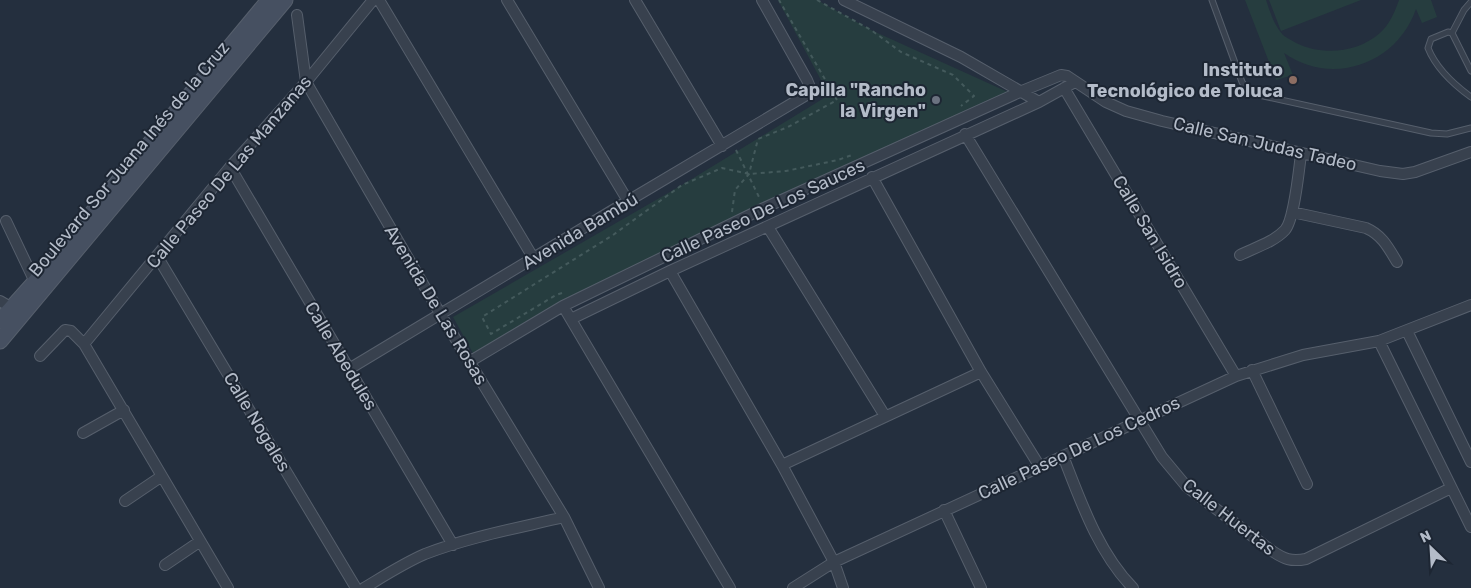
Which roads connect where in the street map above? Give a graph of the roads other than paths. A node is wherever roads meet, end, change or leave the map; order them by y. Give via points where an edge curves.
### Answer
1 (373, 0) edge
2 (379, 0) edge
3 (507, 0) edge
4 (635, 0) edge
5 (762, 0) edge
6 (844, 0) edge
7 (1212, 0) edge
8 (278, 1) edge
9 (1471, 2) edge
10 (297, 14) dead end
11 (1452, 33) junction
12 (1471, 71) edge
13 (1065, 75) joint
14 (306, 82) junction
15 (1075, 82) junction
16 (1064, 88) junction
17 (1022, 91) junction
18 (1471, 97) edge
19 (1039, 102) junction
20 (1471, 128) edge
21 (965, 134) junction
22 (727, 144) junction
23 (1471, 152) edge
24 (1301, 154) junction
25 (230, 167) junction
26 (872, 178) junction
27 (628, 201) junction
28 (1292, 212) junction
29 (6, 221) dead end
30 (768, 227) junction
31 (1240, 255) dead end
32 (157, 256) junction
33 (534, 259) junction
34 (1397, 262) dead end
35 (670, 271) junction
36 (34, 282) junction
37 (6, 304) edge
38 (1471, 305) edge
39 (563, 306) junction
40 (441, 315) junction
41 (571, 319) junction
42 (0, 321) edge
43 (1407, 331) junction
44 (0, 341) edge
45 (1379, 341) junction
46 (84, 344) junction
47 (40, 356) dead end
48 (469, 362) junction
49 (349, 369) junction
50 (1252, 370) junction
51 (981, 372) junction
52 (1236, 376) junction
53 (124, 410) junction
54 (885, 416) junction
55 (1138, 420) junction
56 (83, 433) dead end
57 (1062, 456) junction
58 (1471, 462) edge
59 (782, 465) junction
60 (1040, 467) junction
61 (162, 476) junction
62 (1307, 484) dead end
63 (1452, 488) junction
64 (125, 501) dead end
65 (944, 510) junction
66 (564, 517) junction
67 (1470, 524) edge
68 (200, 542) junction
69 (453, 545) junction
70 (834, 562) junction
71 (166, 564) dead end
72 (228, 588) edge
73 (356, 588) edge
74 (364, 588) edge
75 (600, 588) edge
76 (730, 588) edge
77 (793, 588) edge
78 (843, 588) edge
79 (981, 588) edge
80 (1133, 588) edge

1 - 14 street, Calle Paseo De Las Manzanas
2 - 33 street
3 - 27 street
4 - 22 street
5 - 22 street, Avenida Bambú via 807,80 810,92
6 - 17 street via 961,57
7 - 20 lane via 1242,82 1249,92 1431,133 1447,134
8 - 36 main road, Boulevard Sor Juana Inés de la Cruz
8 - 44 main road, Boulevard Sor Juana Inés de la Cruz
9 - 11 lane
10 - 14 street, Avenida De Las Rosas
11 - 12 lane
11 - 18 lane via 1430,39 1428,48 1450,80
13 - 15 street, Calle San Judas Tadeo
13 - 17 street, Calle Paseo De Los Sauces
14 - 25 street, Calle Paseo De Las Manzanas
14 - 40 street, Avenida De Las Rosas
15 - 16 street, Calle Paseo De Los Sauces
15 - 24 street, Calle San Judas Tadeo via 1126,111
16 - 19 street, Calle Paseo De Los Sauces
16 - 52 street, Calle San Isidro
17 - 19 street
17 - 39 street, Calle Paseo De Los Sauces via 764,208
19 - 21 street, Calle Paseo De Los Sauces
21 - 26 street, Calle Paseo De Los Sauces
21 - 55 street, Calle Huertas
22 - 27 street, Avenida Bambú
23 - 24 street, Calle San Judas Tadeo via 1403,174
24 - 28 street
25 - 32 street, Calle Paseo De Las Manzanas
25 - 49 street, Calle Abedules
26 - 30 street, Calle Paseo De Los Sauces
26 - 51 street
27 - 33 street, Avenida Bambú
28 - 31 street via 1283,232
28 - 34 street via 1375,232
29 - 36 street
30 - 35 street, Calle Paseo De Los Sauces
30 - 54 street
32 - 46 street, Calle Paseo De Las Manzanas
32 - 73 street, Calle Nogales
33 - 40 street, Avenida Bambú
35 - 41 street, Calle Paseo De Los Sauces
35 - 59 street
36 - 37 main road, Boulevard Sor Juana Inés de la Cruz
37 - 42 main road, Boulevard Sor Juana Inés de la Cruz
38 - 43 street, Calle Paseo De Los Cedros
39 - 41 street
39 - 48 street, Calle Paseo De Los Sauces
40 - 48 street, Avenida De Las Rosas
40 - 49 street, Avenida Bambú
41 - 76 street
43 - 45 street, Calle Paseo De Los Cedros
43 - 58 street
45 - 50 street, Calle Paseo De Los Cedros via 1303,355
45 - 63 street
46 - 47 street via 71,331 65,330
46 - 53 street
48 - 66 street, Avenida De Las Rosas
49 - 69 street, Calle Abedules
50 - 52 street, Calle Paseo De Los Cedros
50 - 62 street
51 - 54 street
51 - 60 street
52 - 55 street, Calle Paseo De Los Cedros
53 - 56 street
53 - 61 street
54 - 59 street
55 - 57 street, Calle Paseo De Los Cedros
55 - 63 street, Calle Huertas via 1170,469 1187,487 1286,560 1306,559 1320,553
57 - 60 street, Calle Paseo De Los Cedros
57 - 80 street via 1108,557
59 - 70 street
60 - 65 street, Calle Paseo De Los Cedros
61 - 64 street
61 - 68 street
63 - 67 street
65 - 70 street, Calle Paseo De Los Cedros
65 - 79 street
66 - 69 street
66 - 75 street, Avenida De Las Rosas
68 - 71 street
68 - 72 street
69 - 74 street via 425,554
70 - 77 street, Calle Paseo De Los Cedros
70 - 78 street

